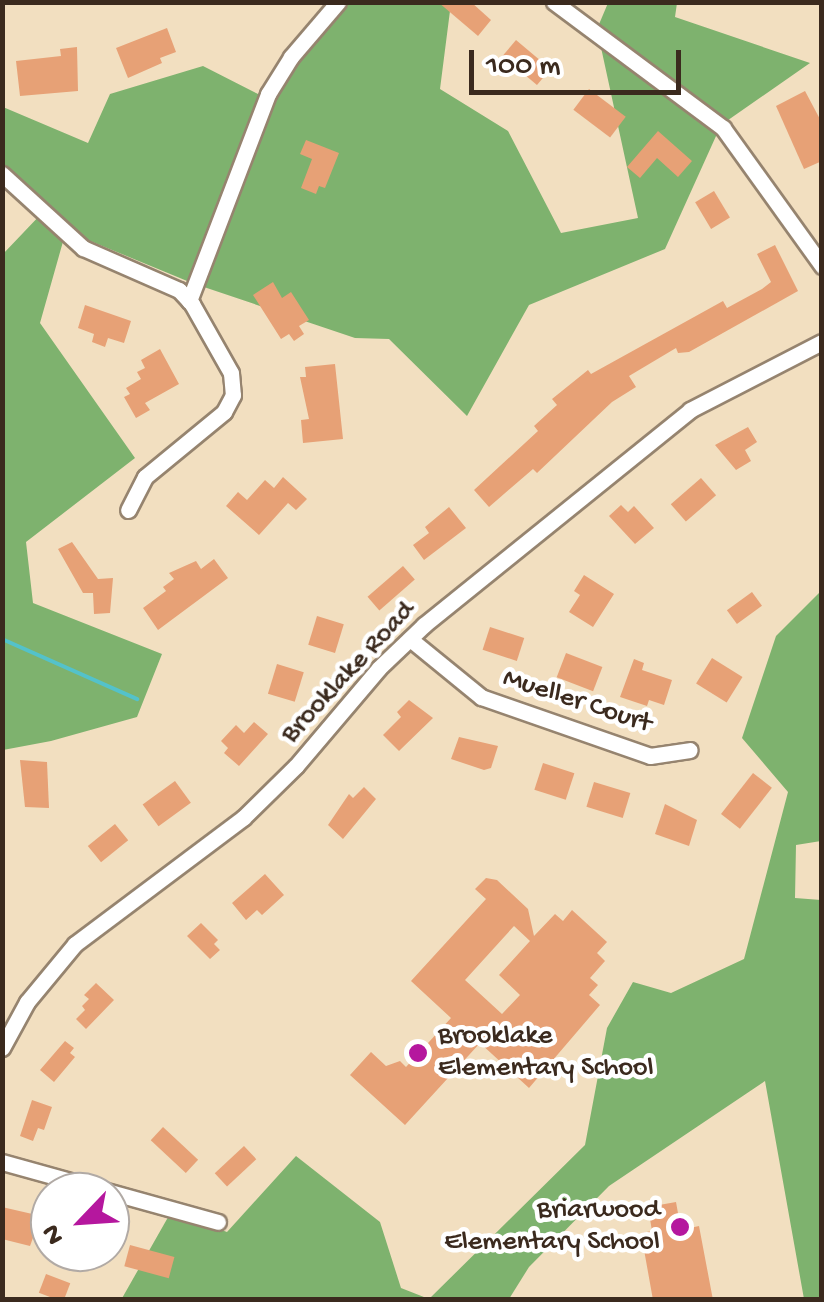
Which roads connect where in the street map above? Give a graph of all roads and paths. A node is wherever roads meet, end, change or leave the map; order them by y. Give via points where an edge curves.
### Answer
1 (338, 2) edge
2 (554, 2) edge
3 (2, 174) edge
4 (822, 266) edge
5 (189, 301) junction
6 (822, 342) edge
7 (128, 510) dead end
8 (410, 638) junction
9 (690, 750) dead end
10 (2, 1048) edge
11 (2, 1162) edge
12 (218, 1222) dead end

1 - 5 street via 268,94
2 - 4 street via 723,128
3 - 5 street via 83,248 165,282
5 - 7 street via 231,372 233,394 224,412 145,477
6 - 8 street, Brooklake Road via 675,420
8 - 9 street, Mueller Court via 481,697 650,756
8 - 10 street, Brooklake Road via 243,818 75,944 27,1002
11 - 12 street

